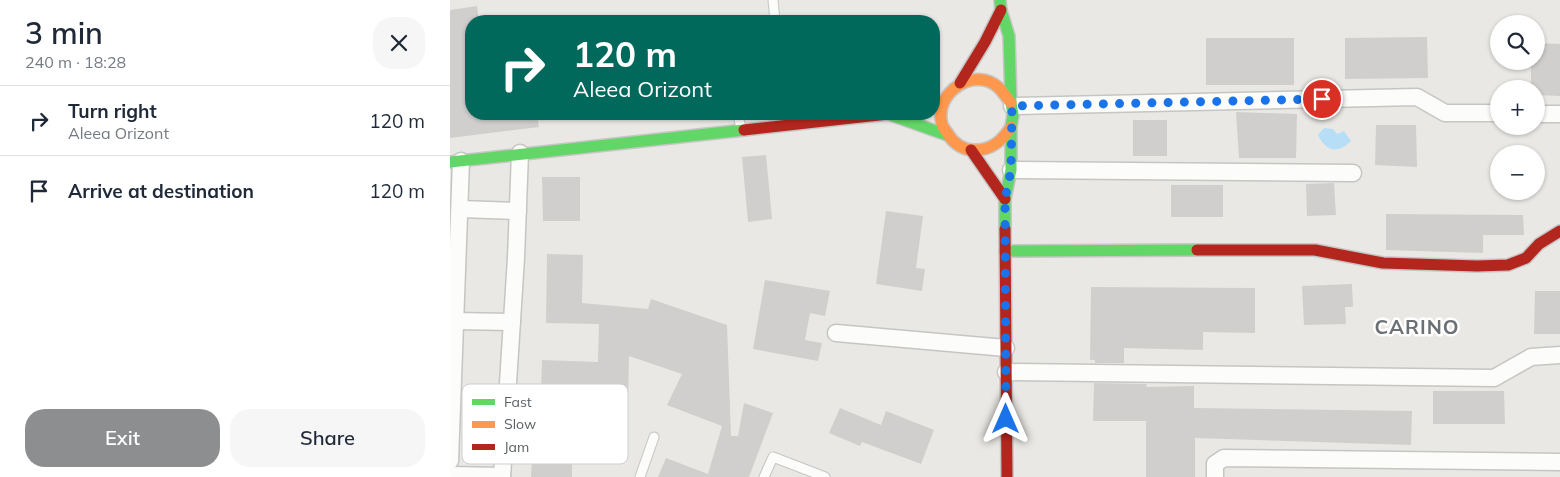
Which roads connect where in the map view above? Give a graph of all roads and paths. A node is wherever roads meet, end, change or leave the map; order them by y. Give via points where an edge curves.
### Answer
1 (773, 0) edge
2 (1001, 5) edge
3 (774, 15) edge
4 (960, 83) junction
5 (940, 100) edge
6 (940, 104) edge
7 (1011, 105) junction
8 (1490, 114) edge
9 (1545, 114) edge
10 (1560, 114) edge
11 (740, 120) edge
12 (779, 120) edge
13 (905, 120) edge
14 (1011, 127) junction
15 (742, 129) junction
16 (947, 135) junction
17 (971, 150) junction
18 (520, 153) junction
19 (456, 162) edge
20 (1011, 170) junction
21 (1353, 173) dead end
22 (1005, 199) junction
23 (460, 209) junction
24 (518, 211) junction
25 (1560, 231) edge
26 (1005, 250) junction
27 (456, 321) junction
28 (512, 322) junction
29 (836, 333) dead end
30 (1006, 348) junction
31 (1560, 354) edge
32 (1006, 372) junction
33 (508, 384) edge
34 (654, 437) dead end
35 (450, 461) edge
36 (1560, 462) edge
37 (503, 464) edge
38 (450, 475) edge
39 (502, 477) edge
40 (640, 477) edge
41 (764, 477) edge
42 (825, 477) edge
43 (1007, 477) edge
44 (1215, 477) edge

1 - 3 lane
2 - 4 street via 986,42
2 - 7 street via 1009,36
4 - 5 street
4 - 7 street via 984,79 1005,92
6 - 16 street
7 - 8 street via 1417,97 1445,113
7 - 14 street
9 - 10 street
11 - 15 lane
12 - 15 street
13 - 16 street
14 - 17 street via 995,146
14 - 20 street
15 - 18 street
16 - 17 street
17 - 22 street
18 - 19 street
18 - 24 street
19 - 23 street
20 - 21 street
20 - 22 street
22 - 26 street
23 - 24 street
23 - 27 street
24 - 28 street
25 - 26 street via 1526,258 1508,265 1383,263 1315,250
26 - 30 street
27 - 28 street
27 - 35 street
28 - 33 street
29 - 30 street
30 - 32 street
31 - 32 street via 1531,357 1494,378
32 - 43 street
34 - 40 lane
36 - 44 street via 1224,458 1215,464
37 - 39 street
38 - 39 street
41 - 42 lane via 773,457

